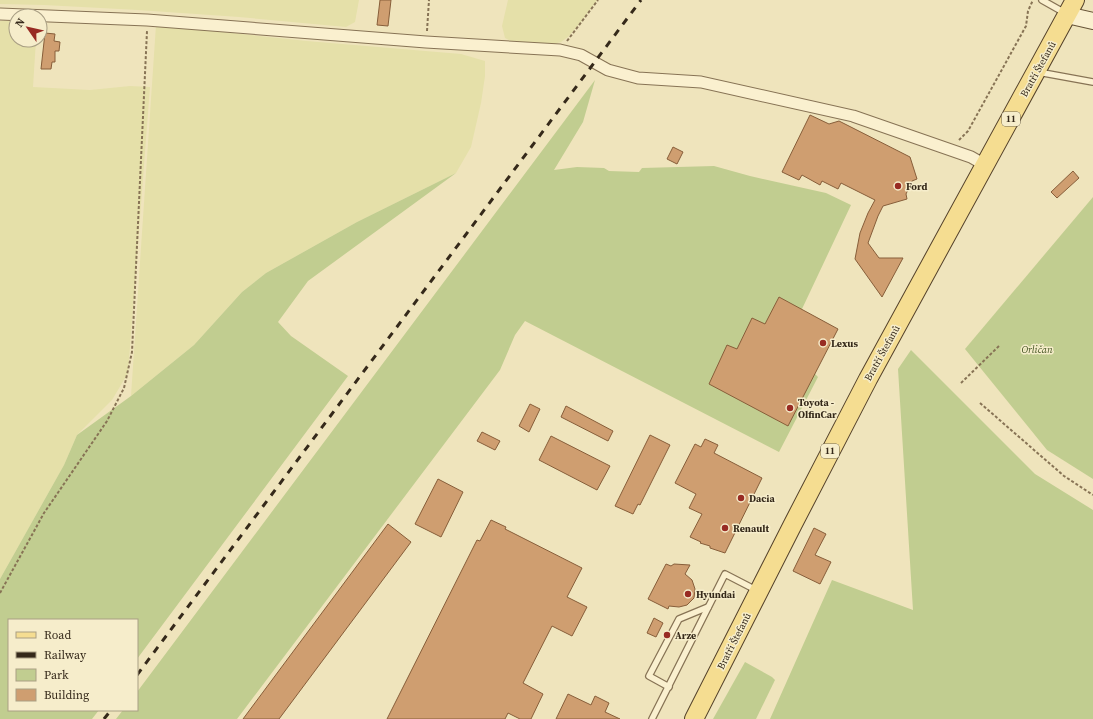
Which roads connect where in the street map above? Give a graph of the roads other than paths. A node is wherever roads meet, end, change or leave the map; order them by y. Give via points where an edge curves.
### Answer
1 (1042, 0) edge
2 (1071, 7) edge
3 (0, 14) edge
4 (1093, 21) edge
5 (1036, 72) junction
6 (1093, 82) edge
7 (985, 165) junction
8 (759, 591) junction
9 (708, 608) junction
10 (669, 686) junction
11 (652, 719) edge
12 (694, 719) edge

1 - 2 lane
2 - 4 street
2 - 5 main road, Bratří Štefanů / 11
3 - 7 street via 147,20 560,50 581,55 608,70 638,78 701,82 853,116 971,157
5 - 6 lane
5 - 7 main road, Bratří Štefanů / 11
7 - 8 main road, Bratří Štefanů / 11 via 868,379
8 - 9 lane via 725,574
8 - 12 main road, Bratří Štefanů / 11
9 - 10 lane
9 - 10 lane via 679,619 649,676
10 - 11 lane

